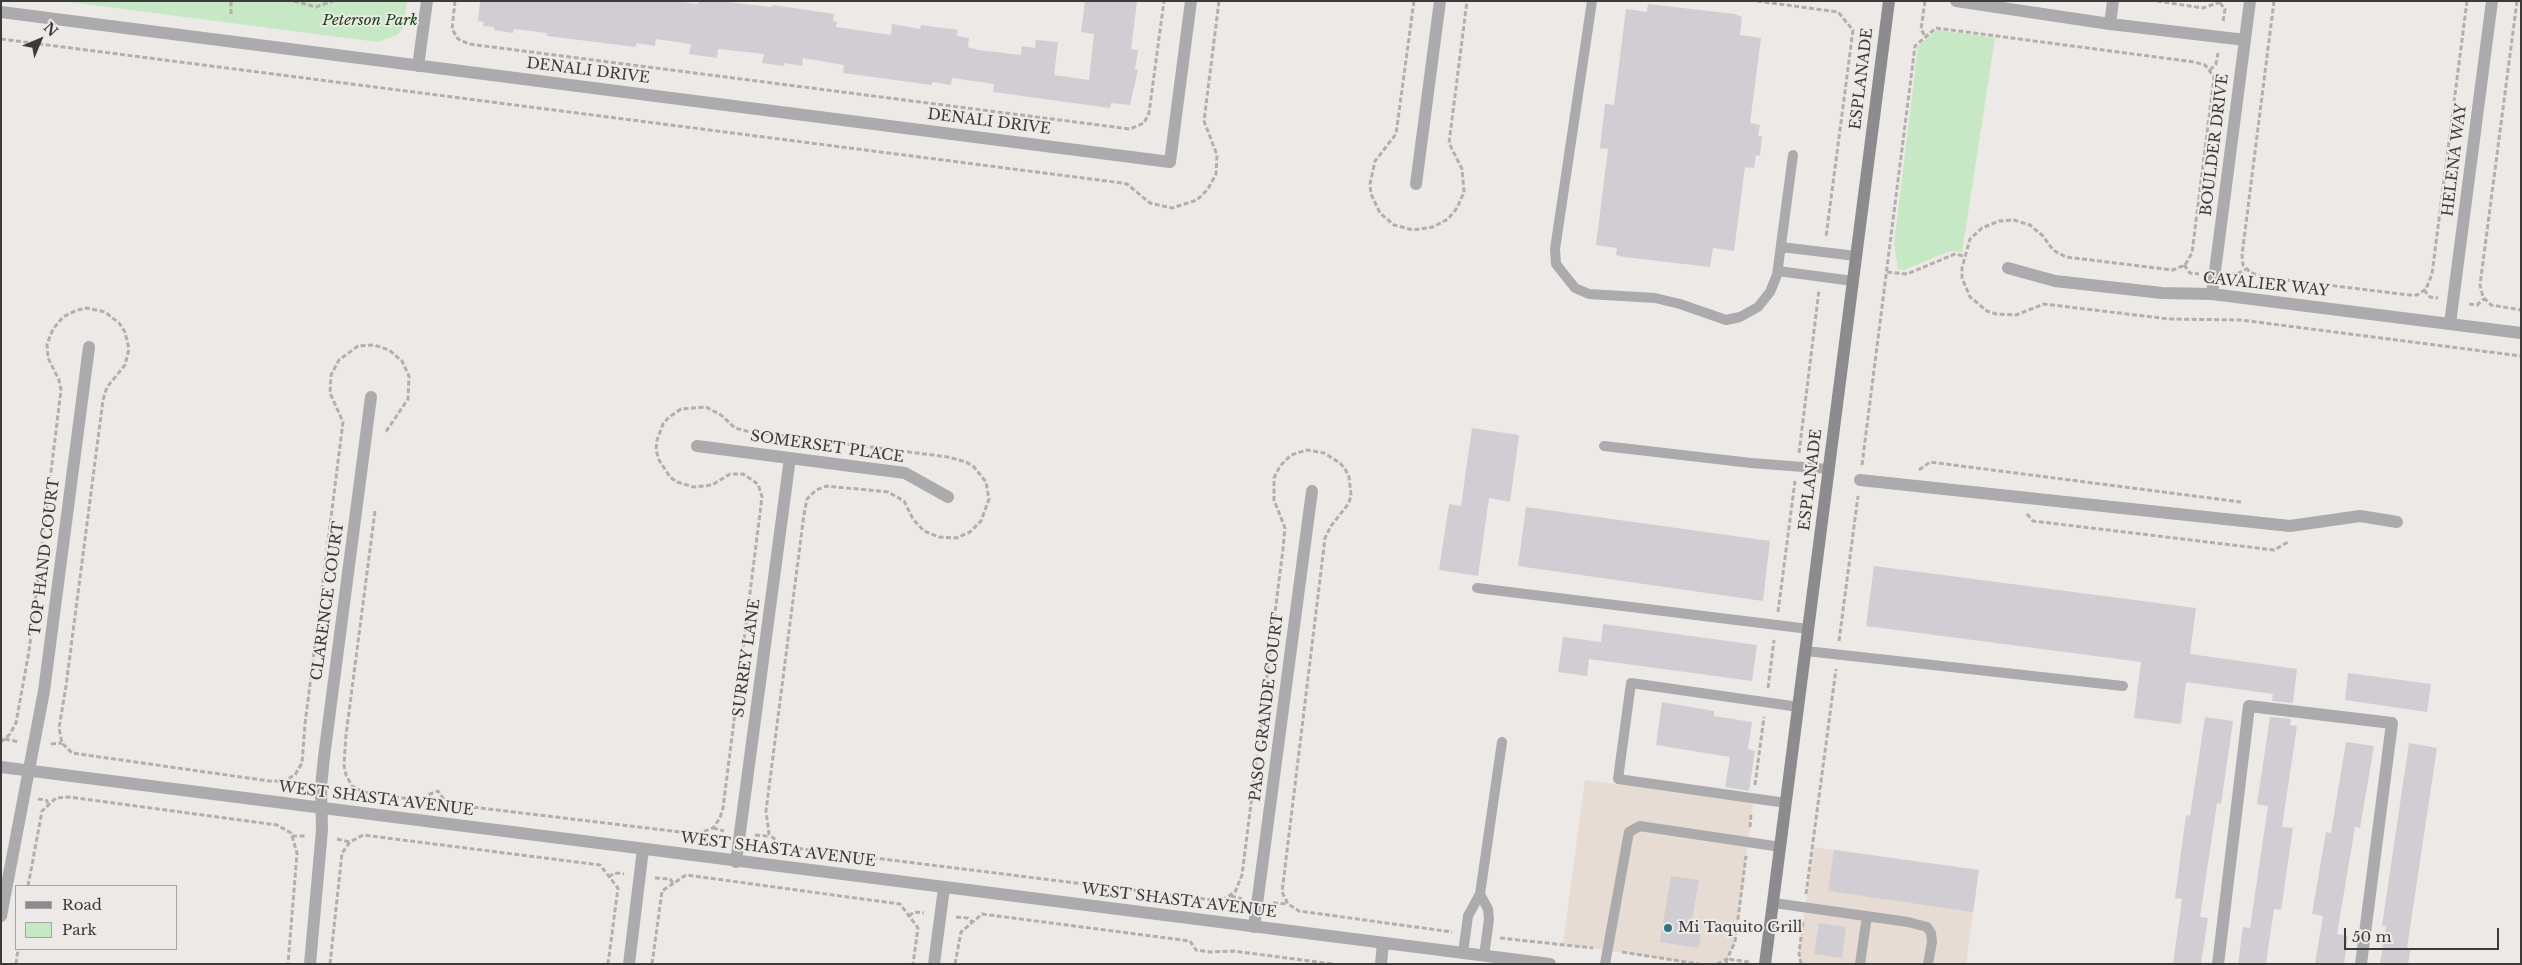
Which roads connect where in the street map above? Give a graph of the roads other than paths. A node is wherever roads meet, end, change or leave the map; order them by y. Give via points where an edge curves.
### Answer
1 (427, 1) edge
2 (1191, 1) edge
3 (1440, 1) edge
4 (1592, 1) edge
5 (1889, 1) edge
6 (1956, 1) edge
7 (2113, 1) edge
8 (2250, 1) edge
9 (2492, 1) edge
10 (16, 7) edge
11 (1, 12) edge
12 (2110, 24) junction
13 (2245, 40) junction
14 (418, 66) junction
15 (1793, 155) dead end
16 (1416, 184) dead end
17 (1781, 247) junction
18 (1856, 256) junction
19 (2008, 268) dead end
20 (1778, 271) junction
21 (1853, 281) junction
22 (2212, 294) junction
23 (2450, 324) junction
24 (2521, 333) edge
25 (89, 347) dead end
26 (371, 397) dead end
27 (697, 446) dead end
28 (1604, 446) dead end
29 (790, 458) junction
30 (1829, 469) junction
31 (1860, 480) road end
32 (1312, 491) dead end
33 (948, 497) dead end
34 (2397, 522) dead end
35 (1477, 588) dead end
36 (1808, 629) junction
37 (1806, 650) junction
38 (2123, 686) dead end
39 (1798, 707) junction
40 (1502, 742) dead end
41 (1, 767) edge
42 (28, 771) junction
43 (1786, 803) junction
44 (322, 809) junction
45 (1781, 847) junction
46 (643, 849) junction
47 (736, 862) junction
48 (944, 888) junction
49 (1480, 894) junction
50 (1774, 902) junction
51 (1, 916) edge
52 (1867, 916) junction
53 (1254, 927) junction
54 (1383, 943) junction
55 (1463, 953) junction
56 (1484, 956) junction
57 (310, 964) edge
58 (629, 964) edge
59 (934, 964) edge
60 (1381, 964) edge
61 (1550, 964) edge
62 (1605, 964) edge
63 (1765, 964) edge
64 (1860, 964) edge
65 (1928, 964) edge
66 (2218, 964) edge
67 (2361, 964) edge

1 - 14 street
2 - 14 street, DENALI DRIVE via 1170,162
3 - 16 street
4 - 20 lane via 1555,249 1556,264 1562,275 1575,288 1589,294 1655,298 1726,320 1758,307 1770,292
5 - 18 main road, ESPLANADE
6 - 12 street
7 - 12 street
8 - 13 street, BOULDER DRIVE
9 - 23 street, HELENA WAY
10 - 11 street, DENALI DRIVE
10 - 14 street, DENALI DRIVE
12 - 13 street
13 - 22 street, BOULDER DRIVE
15 - 17 lane
17 - 18 lane
17 - 20 lane
18 - 21 main road, ESPLANADE
19 - 22 street, CAVALIER WAY via 2055,281 2162,293
20 - 21 lane
21 - 30 main road, ESPLANADE
22 - 23 street, CAVALIER WAY
23 - 24 street, CAVALIER WAY
25 - 42 street, TOP HAND COURT via 48,663
26 - 44 street, CLARENCE COURT via 324,757
27 - 29 street, SOMERSET PLACE
28 - 30 lane
29 - 33 street, SOMERSET PLACE via 905,473
29 - 47 street, SURREY LANE
30 - 36 main road, ESPLANADE
31 - 34 street via 2290,526 2360,516
32 - 53 street, PASO GRANDE COURT
35 - 36 lane
36 - 37 main road, ESPLANADE
37 - 38 lane
37 - 39 main road, ESPLANADE
39 - 43 main road, ESPLANADE
39 - 43 lane via 1631,683 1618,779
40 - 49 lane
41 - 42 street, WEST SHASTA AVENUE
42 - 44 street, WEST SHASTA AVENUE
42 - 51 street, TOP HAND COURT
43 - 45 main road, ESPLANADE
44 - 46 street, WEST SHASTA AVENUE
44 - 57 street, CLARENCE COURT
45 - 50 main road, ESPLANADE
45 - 62 lane via 1646,826 1635,829 1627,838
46 - 47 street, WEST SHASTA AVENUE
46 - 58 street
47 - 48 street, WEST SHASTA AVENUE
48 - 53 street, WEST SHASTA AVENUE
48 - 59 street
49 - 55 lane via 1468,916
49 - 56 lane via 1488,908
50 - 52 lane
50 - 63 main road, ESPLANADE
52 - 64 lane
52 - 65 lane via 1927,928 1932,942
53 - 54 street, WEST SHASTA AVENUE
54 - 55 street, WEST SHASTA AVENUE
54 - 60 street
55 - 56 street, WEST SHASTA AVENUE
56 - 61 street, WEST SHASTA AVENUE
66 - 67 street via 2249,706 2392,723

